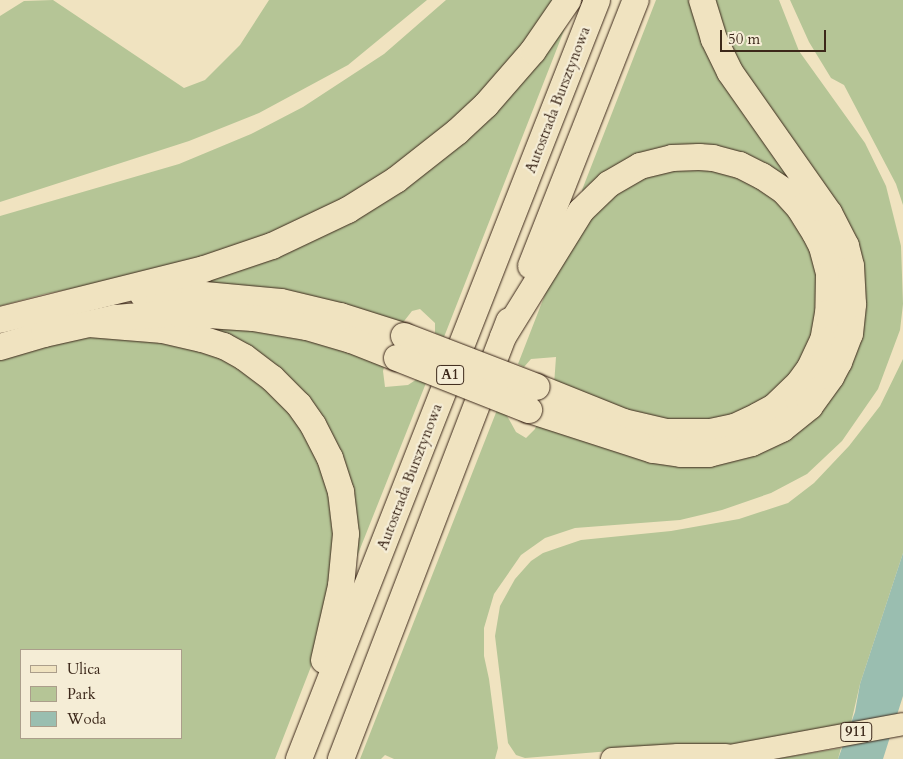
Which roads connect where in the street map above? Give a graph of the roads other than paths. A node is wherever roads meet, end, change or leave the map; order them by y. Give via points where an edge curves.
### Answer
1 (568, 0) edge
2 (598, 0) edge
3 (636, 0) edge
4 (702, 0) edge
5 (88, 311) junction
6 (0, 320) edge
7 (503, 337) junction
8 (0, 347) edge
9 (533, 398) junction
10 (903, 724) edge
11 (301, 755) edge
12 (719, 757) edge
13 (341, 759) edge
14 (612, 759) edge

1 - 5 highway via 533,51 472,119 403,175 348,210 272,246
2 - 11 highway, Autostrada Bursztynowa / A1
3 - 7 highway, A1
4 - 9 highway via 714,39 730,72 829,213 846,246 852,266 853,304 850,334 839,362 810,406 782,429 746,446 709,454 653,450
5 - 6 highway
5 - 8 highway
5 - 9 highway, bridge via 253,318 401,347
5 - 11 highway via 145,327 183,333 224,346 244,357 272,378 299,405 324,446 341,492 345,554 341,586
7 - 9 highway via 580,211 609,184 640,166 672,158 699,157 740,165 784,191 800,209 822,247 829,274 829,307 823,340 800,382 774,407 758,416 734,427 711,432 666,432
7 - 13 highway, A1
10 - 12 main road, 911
12 - 14 main road, 911 via 678,755

